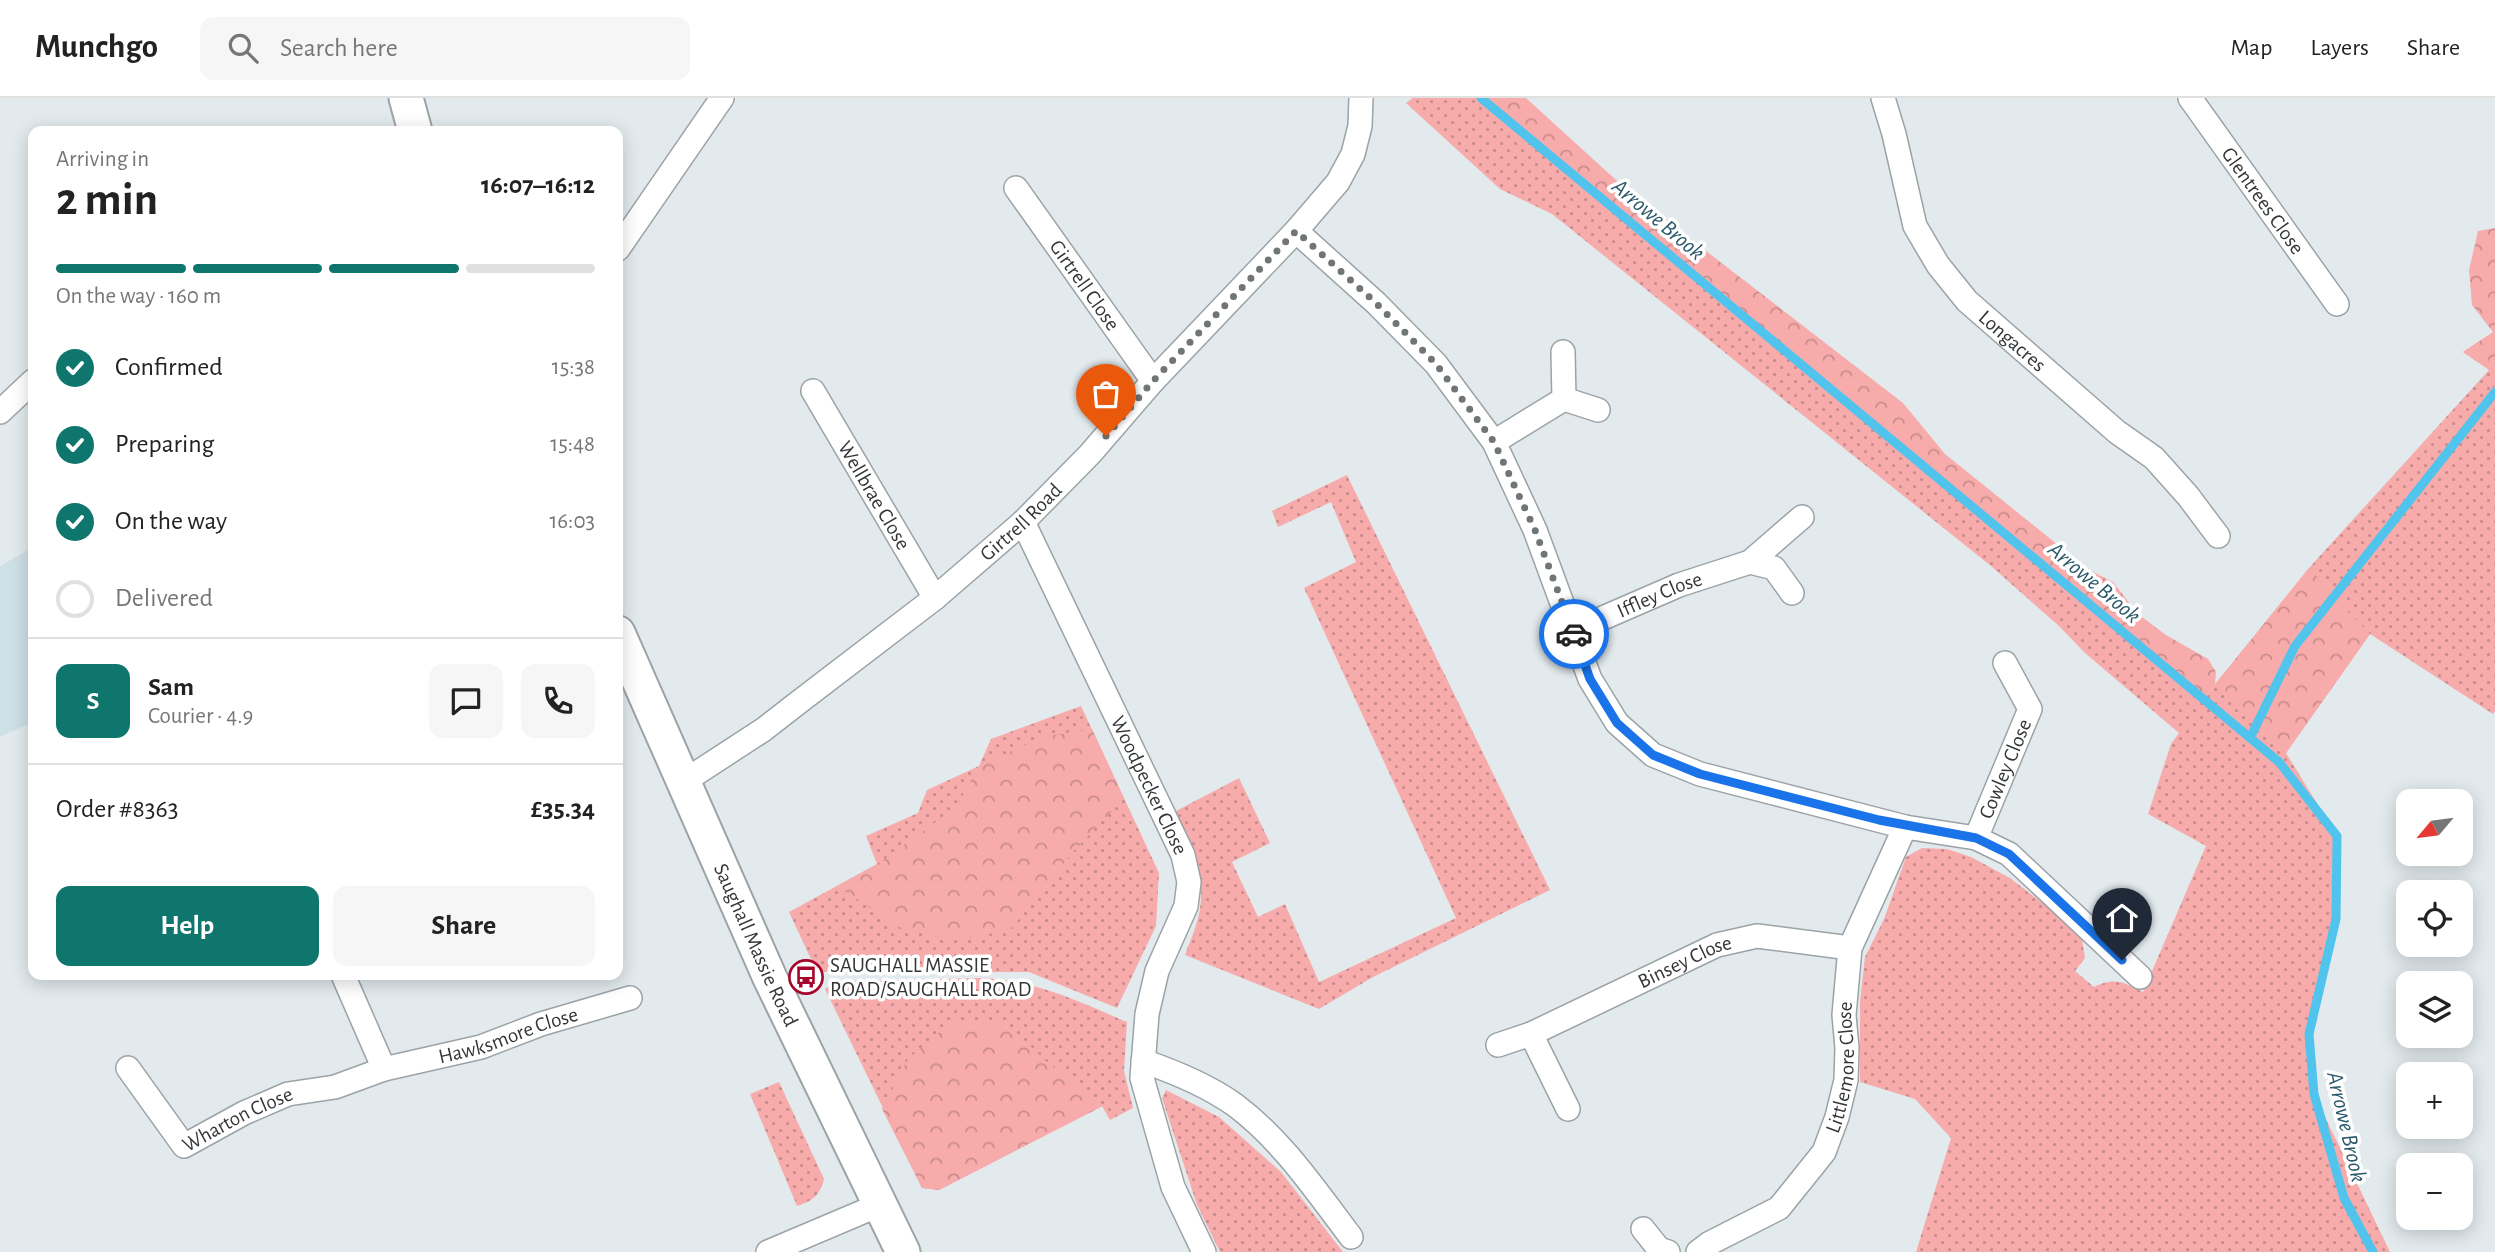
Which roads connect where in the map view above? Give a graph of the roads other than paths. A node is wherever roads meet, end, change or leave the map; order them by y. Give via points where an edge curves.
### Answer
1 (405, 98) edge
2 (722, 98) edge
3 (1361, 98) edge
4 (1883, 98) edge
5 (2190, 98) edge
6 (413, 126) edge
7 (1016, 188) dead end
8 (1296, 231) junction
9 (623, 244) edge
10 (2337, 303) dead end
11 (1563, 352) dead end
12 (1153, 381) junction
13 (28, 386) edge
14 (813, 391) dead end
15 (1564, 399) junction
16 (1598, 410) dead end
17 (0, 412) edge
18 (1494, 442) junction
19 (1802, 517) dead end
20 (1023, 522) junction
21 (2218, 536) dead end
22 (1750, 562) junction
23 (1792, 593) dead end
24 (935, 598) junction
25 (1573, 631) junction
26 (623, 644) edge
27 (2004, 663) dead end
28 (683, 782) junction
29 (1905, 827) junction
30 (1976, 838) junction
31 (1850, 948) junction
32 (2140, 977) dead end
33 (346, 980) edge
34 (630, 998) dead end
35 (1531, 1034) junction
36 (1497, 1045) dead end
37 (1143, 1061) junction
38 (128, 1068) dead end
39 (384, 1069) junction
40 (1568, 1109) dead end
41 (879, 1205) junction
42 (1643, 1229) dead end
43 (1352, 1237) dead end
44 (768, 1252) edge
45 (903, 1252) edge
46 (1204, 1252) edge
47 (1668, 1252) edge
48 (1698, 1252) edge

1 - 6 main road
2 - 9 street
3 - 8 street, Girtrell Road via 1353,154 1338,182
4 - 21 street, Longacres via 1915,226 1938,265 1966,301 2117,432 2154,458
5 - 10 street, Glentrees Close
7 - 12 street, Girtrell Close
8 - 12 street, Girtrell Road
8 - 18 street via 1436,364
11 - 15 street
12 - 20 street, Girtrell Road
13 - 17 street
14 - 24 street, Wellbrae Close
15 - 16 street
15 - 18 street
18 - 25 street via 1535,530
19 - 22 street, Iffley Close
20 - 24 street, Girtrell Road
20 - 37 street, Woodpecker Close via 1183,855 1189,881 1186,906 1157,971
22 - 23 street via 1774,568
22 - 25 street, Iffley Close
24 - 28 street, Girtrell Road via 763,730
25 - 29 street via 1590,679 1617,723 1653,755 1700,774
26 - 28 main road, Saughall Massie Road
27 - 30 street, Cowley Close via 2030,709
28 - 41 main road, Saughall Massie Road
29 - 30 street
29 - 31 street, Littlemore Close
30 - 32 street via 2009,854
31 - 35 street, Binsey Close via 1757,936 1717,945
31 - 48 street, Littlemore Close via 1844,1015 1846,1080 1824,1152 1779,1208
33 - 39 street
34 - 39 street, Hawksmore Close via 481,1046
35 - 36 street, Binsey Close
35 - 40 street
37 - 43 street via 1183,1075 1235,1105 1273,1139
37 - 46 street, Woodpecker Close via 1142,1078 1173,1187
38 - 39 street, Wharton Close via 184,1146 288,1094 335,1087
41 - 44 street
41 - 45 main road, Saughall Massie Road
42 - 47 street via 1659,1249

